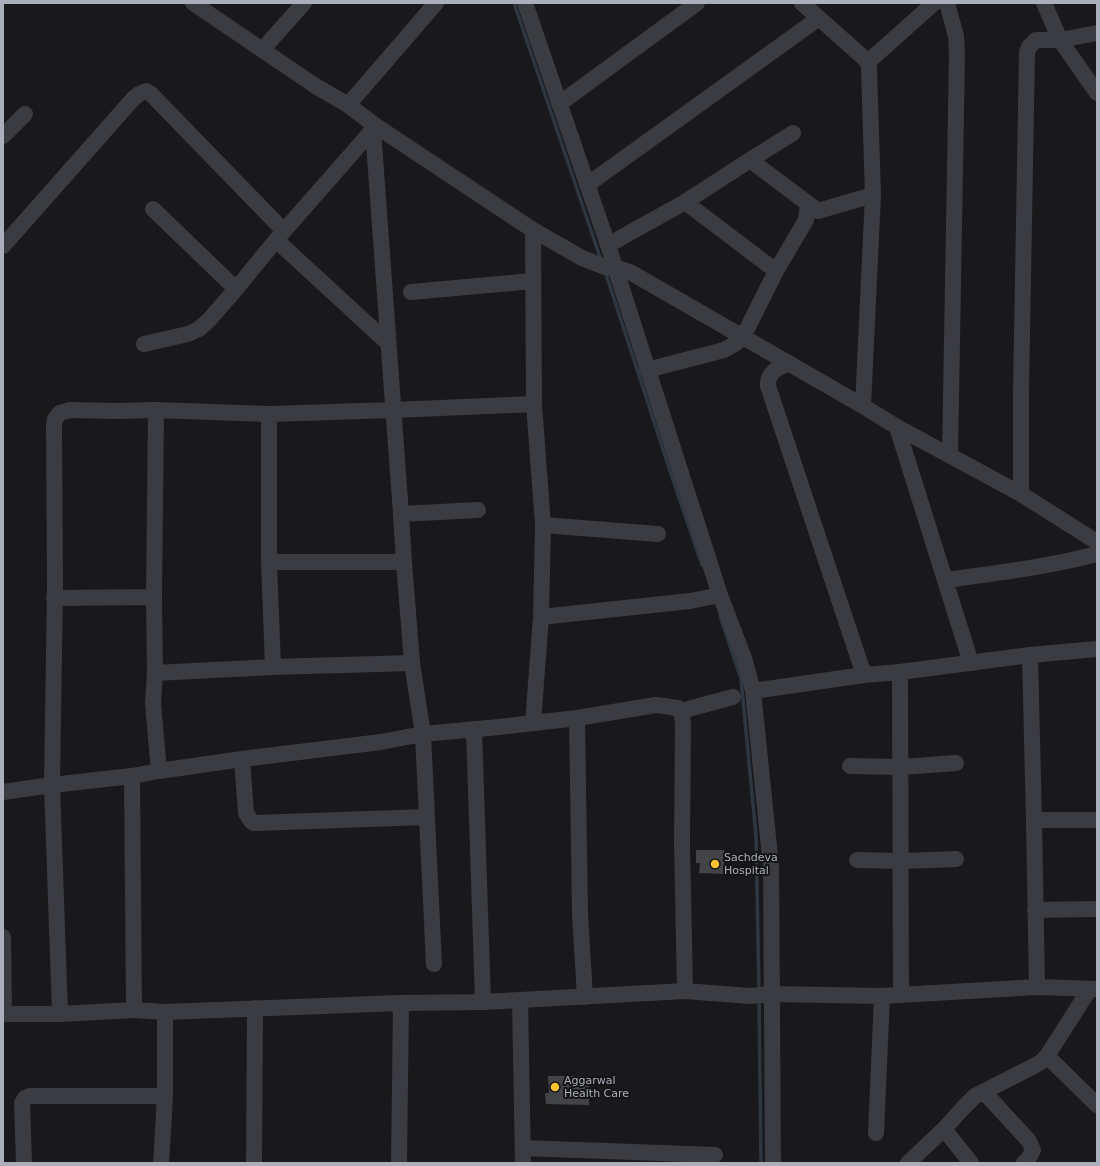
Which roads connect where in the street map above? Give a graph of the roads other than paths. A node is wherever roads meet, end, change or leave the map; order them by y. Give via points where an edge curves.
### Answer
1 (192, 3) edge
2 (304, 3) edge
3 (436, 3) edge
4 (525, 3) edge
5 (697, 3) edge
6 (802, 3) edge
7 (934, 3) edge
8 (947, 3) edge
9 (1044, 3) edge
10 (819, 18) junction
11 (1097, 33) edge
12 (1060, 40) junction
13 (262, 50) junction
14 (868, 62) junction
15 (1097, 93) edge
16 (559, 104) junction
17 (348, 105) junction
18 (25, 114) dead end
19 (375, 128) junction
20 (793, 133) dead end
21 (3, 136) edge
22 (750, 160) junction
23 (588, 185) junction
24 (873, 195) junction
25 (685, 202) junction
26 (808, 204) junction
27 (153, 209) dead end
28 (533, 230) junction
29 (280, 236) junction
30 (608, 245) junction
31 (3, 246) edge
32 (610, 267) junction
33 (776, 271) junction
34 (533, 281) junction
35 (236, 289) junction
36 (411, 292) dead end
37 (743, 337) junction
38 (388, 343) junction
39 (144, 344) dead end
40 (789, 363) junction
41 (647, 370) junction
42 (534, 404) junction
43 (863, 406) junction
44 (156, 410) junction
45 (394, 410) junction
46 (269, 414) junction
47 (897, 427) junction
48 (950, 455) junction
49 (1021, 494) junction
50 (478, 510) dead end
51 (401, 514) junction
52 (543, 525) junction
53 (658, 534) dead end
54 (1097, 542) edge
55 (1097, 554) edge
56 (269, 562) junction
57 (404, 562) junction
58 (946, 580) junction
59 (717, 595) junction
60 (154, 597) junction
61 (54, 598) junction
62 (541, 617) junction
63 (1097, 649) edge
64 (1030, 655) junction
65 (412, 663) junction
66 (971, 663) junction
67 (273, 667) junction
68 (900, 672) junction
69 (155, 673) junction
70 (864, 675) junction
71 (753, 691) junction
72 (733, 697) dead end
73 (681, 711) junction
74 (577, 718) junction
75 (533, 723) junction
76 (474, 729) junction
77 (423, 734) junction
78 (242, 759) junction
79 (956, 763) dead end
80 (850, 766) dead end
81 (901, 767) junction
82 (159, 771) junction
83 (132, 776) junction
84 (52, 785) junction
85 (3, 792) edge
86 (427, 817) junction
87 (1034, 820) junction
88 (1097, 820) edge
89 (956, 859) dead end
90 (857, 860) dead end
91 (901, 861) junction
92 (1097, 909) edge
93 (1035, 910) junction
94 (3, 937) edge
95 (434, 964) dead end
96 (1036, 987) junction
97 (1093, 990) edge
98 (685, 992) junction
99 (901, 994) junction
100 (762, 995) junction
101 (585, 996) junction
102 (882, 996) junction
103 (520, 1000) junction
104 (483, 1002) junction
105 (401, 1003) junction
106 (255, 1008) junction
107 (134, 1010) junction
108 (165, 1012) junction
109 (4, 1014) edge
110 (60, 1014) junction
111 (1047, 1056) junction
112 (984, 1092) junction
113 (165, 1096) junction
114 (1097, 1105) edge
115 (944, 1129) junction
116 (876, 1133) dead end
117 (715, 1155) dead end
118 (523, 1156) edge
119 (24, 1163) edge
120 (161, 1163) edge
121 (254, 1163) edge
122 (399, 1163) edge
123 (773, 1163) edge
124 (908, 1163) edge
125 (971, 1163) edge
126 (1024, 1163) edge

1 - 13 street
2 - 13 street
3 - 17 street
4 - 16 street
5 - 16 street
6 - 10 street
7 - 14 street
8 - 48 street via 956,36 957,54
9 - 12 street
10 - 14 street
10 - 23 street
11 - 12 street
12 - 15 street
12 - 49 street via 1036,40 1027,52
13 - 17 street
14 - 24 street
16 - 23 street
17 - 19 street
18 - 21 street
19 - 28 street
19 - 29 street
19 - 38 street
20 - 22 street
22 - 25 street
22 - 26 street
23 - 30 street
24 - 26 street via 818,211
24 - 43 street
25 - 30 street
25 - 33 street
26 - 33 street via 806,220
27 - 35 street
28 - 32 street via 582,258
28 - 34 street
29 - 31 street via 146,91 133,99
29 - 35 street
29 - 38 street
30 - 32 street
32 - 37 street via 630,272
32 - 41 street
33 - 37 street
34 - 36 street
34 - 42 street
35 - 39 street via 199,329
37 - 40 street
37 - 41 street via 724,350
38 - 45 street
40 - 43 street
40 - 70 street via 772,372 768,386
41 - 59 street
42 - 45 street
42 - 52 street
43 - 47 street
44 - 46 street
44 - 60 street
44 - 61 street via 70,410 60,413 55,419
45 - 46 street
45 - 51 street
46 - 56 street
47 - 48 street
47 - 58 street
48 - 49 street
49 - 54 street
50 - 51 street
51 - 57 street
52 - 53 street
52 - 62 street
55 - 58 street via 1069,562
56 - 57 street
56 - 67 street
57 - 65 street
58 - 66 street
59 - 62 street via 690,601
59 - 71 street via 744,658
60 - 61 street
60 - 69 street
61 - 84 street
62 - 75 street
63 - 64 street
64 - 66 street
64 - 87 street
65 - 67 street
65 - 77 street
66 - 68 street
67 - 69 street
68 - 70 street
68 - 81 street
69 - 82 street via 154,703
70 - 71 street
71 - 100 street via 771,866
72 - 73 street
73 - 74 street via 678,708 656,705
73 - 98 street
74 - 75 street
74 - 101 street via 580,913
75 - 76 street
76 - 77 street
76 - 104 street
77 - 78 street via 381,742
77 - 86 street
78 - 82 street
78 - 86 street via 246,813 254,823
79 - 81 street
80 - 81 street
81 - 91 street
82 - 83 street
83 - 84 street
83 - 107 street
84 - 85 street
84 - 110 street
86 - 95 street
87 - 88 street
87 - 93 street
89 - 91 street
90 - 91 street
91 - 99 street
92 - 93 street
93 - 96 street
94 - 109 street
96 - 97 street
96 - 99 street
97 - 111 street
98 - 100 street
98 - 101 street
99 - 102 street
100 - 102 street
100 - 123 street
101 - 103 street
102 - 116 street
103 - 104 street
103 - 118 street
104 - 105 street
105 - 106 street
105 - 122 street
106 - 108 street
106 - 121 street
107 - 108 street
107 - 110 street
108 - 113 street
109 - 110 street
111 - 112 street via 1041,1062
111 - 114 street
112 - 115 street via 969,1101
112 - 126 street via 1029,1141 1032,1150
113 - 119 street via 25,1098 22,1103
113 - 120 street
115 - 124 street
115 - 125 street
117 - 118 street

